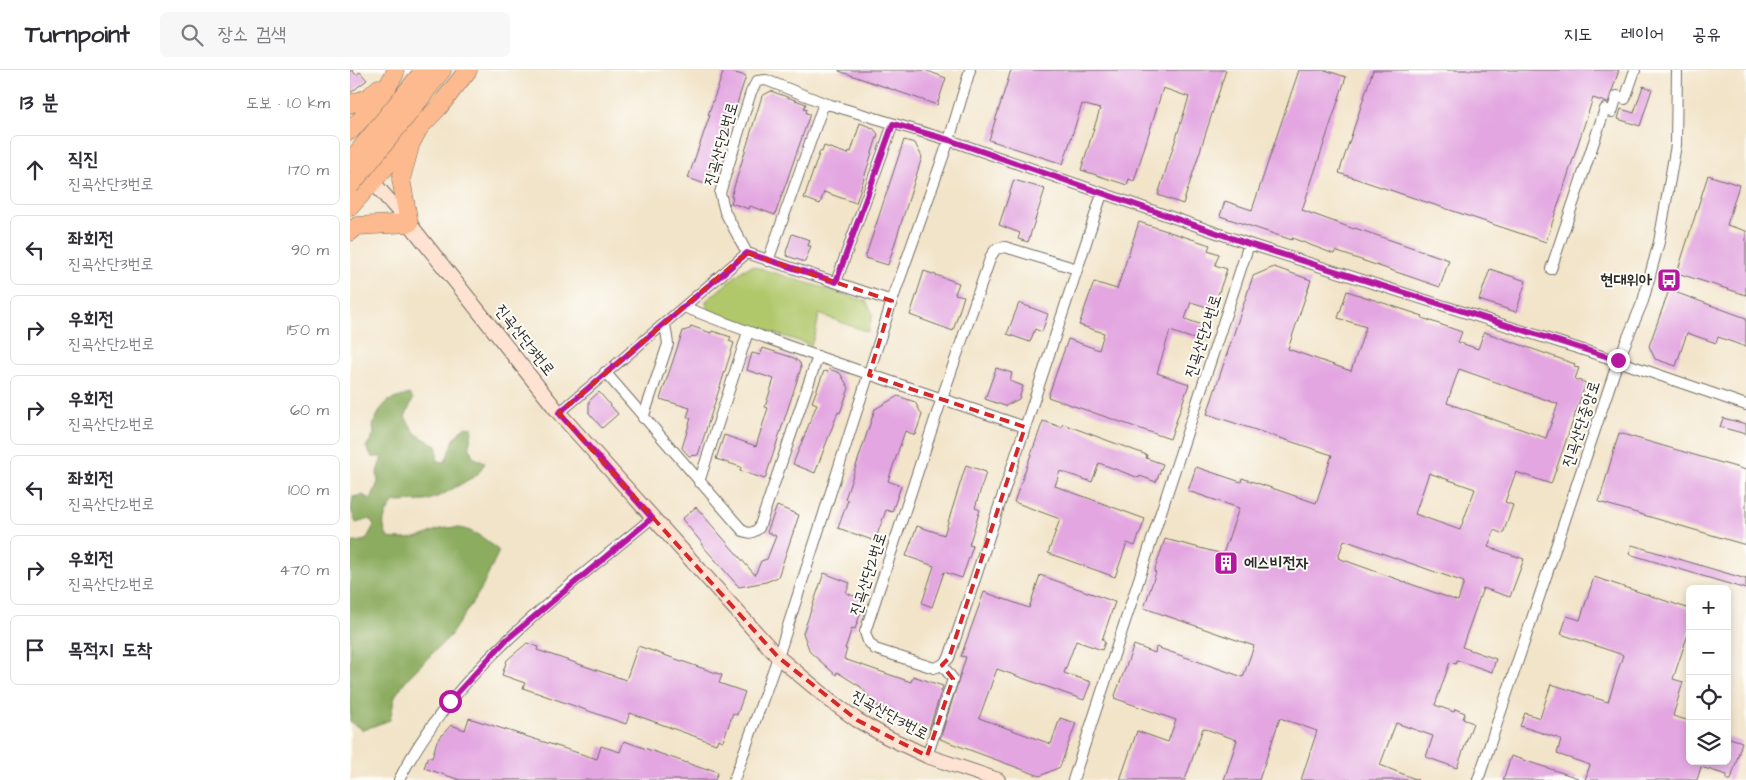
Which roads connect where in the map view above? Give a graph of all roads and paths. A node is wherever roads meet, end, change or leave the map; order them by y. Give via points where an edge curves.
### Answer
1 (424, 70) edge
2 (442, 70) edge
3 (468, 70) edge
4 (970, 70) edge
5 (1635, 70) edge
6 (1677, 70) edge
7 (396, 72) edge
8 (824, 103) junction
9 (350, 104) edge
10 (406, 104) junction
11 (893, 124) junction
12 (419, 128) junction
13 (350, 131) edge
14 (949, 140) junction
15 (350, 156) edge
16 (350, 162) edge
17 (372, 182) junction
18 (350, 186) edge
19 (1102, 194) junction
20 (350, 207) edge
21 (410, 223) junction
22 (350, 232) edge
23 (1249, 244) junction
24 (747, 253) junction
25 (768, 260) junction
26 (1076, 269) junction
27 (1551, 269) dead end
28 (836, 282) junction
29 (892, 301) junction
30 (684, 308) junction
31 (665, 324) junction
32 (748, 332) junction
33 (818, 356) junction
34 (1618, 360) junction
35 (605, 372) junction
36 (869, 375) junction
37 (942, 398) junction
38 (1746, 405) edge
39 (559, 413) junction
40 (643, 418) junction
41 (1025, 427) junction
42 (700, 482) junction
43 (652, 518) junction
44 (778, 657) junction
45 (942, 665) junction
46 (927, 756) junction
47 (399, 780) edge
48 (734, 780) edge
49 (998, 780) edge
50 (1073, 780) edge
51 (1478, 780) edge

1 - 10 highway
2 - 10 highway
3 - 12 highway
4 - 14 street
5 - 27 street via 1625,99 1617,96 1612,112 1605,110
6 - 34 street, 진곡산단중앙로 via 1676,145 1659,242 1643,301
7 - 9 highway via 368,98
7 - 13 highway via 380,98
8 - 11 street, 진곡산단2번로
8 - 24 street, 진곡산단2번로 via 766,80 757,81 751,92 720,193 724,212
8 - 25 street
10 - 16 highway, bridge
10 - 18 highway, bridge
11 - 14 street, 진곡산단2번로
11 - 28 street
12 - 17 highway
12 - 21 highway via 411,143 401,179
14 - 19 street, 진곡산단2번로
14 - 29 street
15 - 17 street, 진곡산단3번로
17 - 20 highway
17 - 21 street, 진곡산단3번로
19 - 23 street, 진곡산단2번로
19 - 26 street
21 - 22 highway via 357,226
21 - 39 street, 진곡산단3번로
23 - 34 street, 진곡산단2번로
23 - 50 street, 진곡산단2번로
24 - 25 street
24 - 30 street
25 - 28 street
26 - 37 street, 진곡산단2번로 via 1005,247 996,250
26 - 41 street
28 - 29 street
29 - 36 street
30 - 31 street
30 - 32 street
31 - 35 street
31 - 40 street via 668,344
32 - 33 street
32 - 42 street
33 - 36 street
33 - 42 street via 759,528 754,533 743,532
34 - 38 street, 진곡산단2번로
34 - 51 street, 진곡산단중앙로
35 - 39 street
35 - 40 street
36 - 37 street
36 - 44 street
37 - 41 street
37 - 45 street, 진곡산단2번로 via 865,632 875,649 934,668
39 - 43 street, 진곡산단3번로
40 - 42 street
41 - 45 street via 949,658
43 - 44 street, 진곡산단3번로
43 - 47 street via 505,641 426,732
44 - 46 street, 진곡산단3번로 via 857,720
44 - 48 street
45 - 46 street via 953,679
46 - 49 street, 진곡산단3번로

